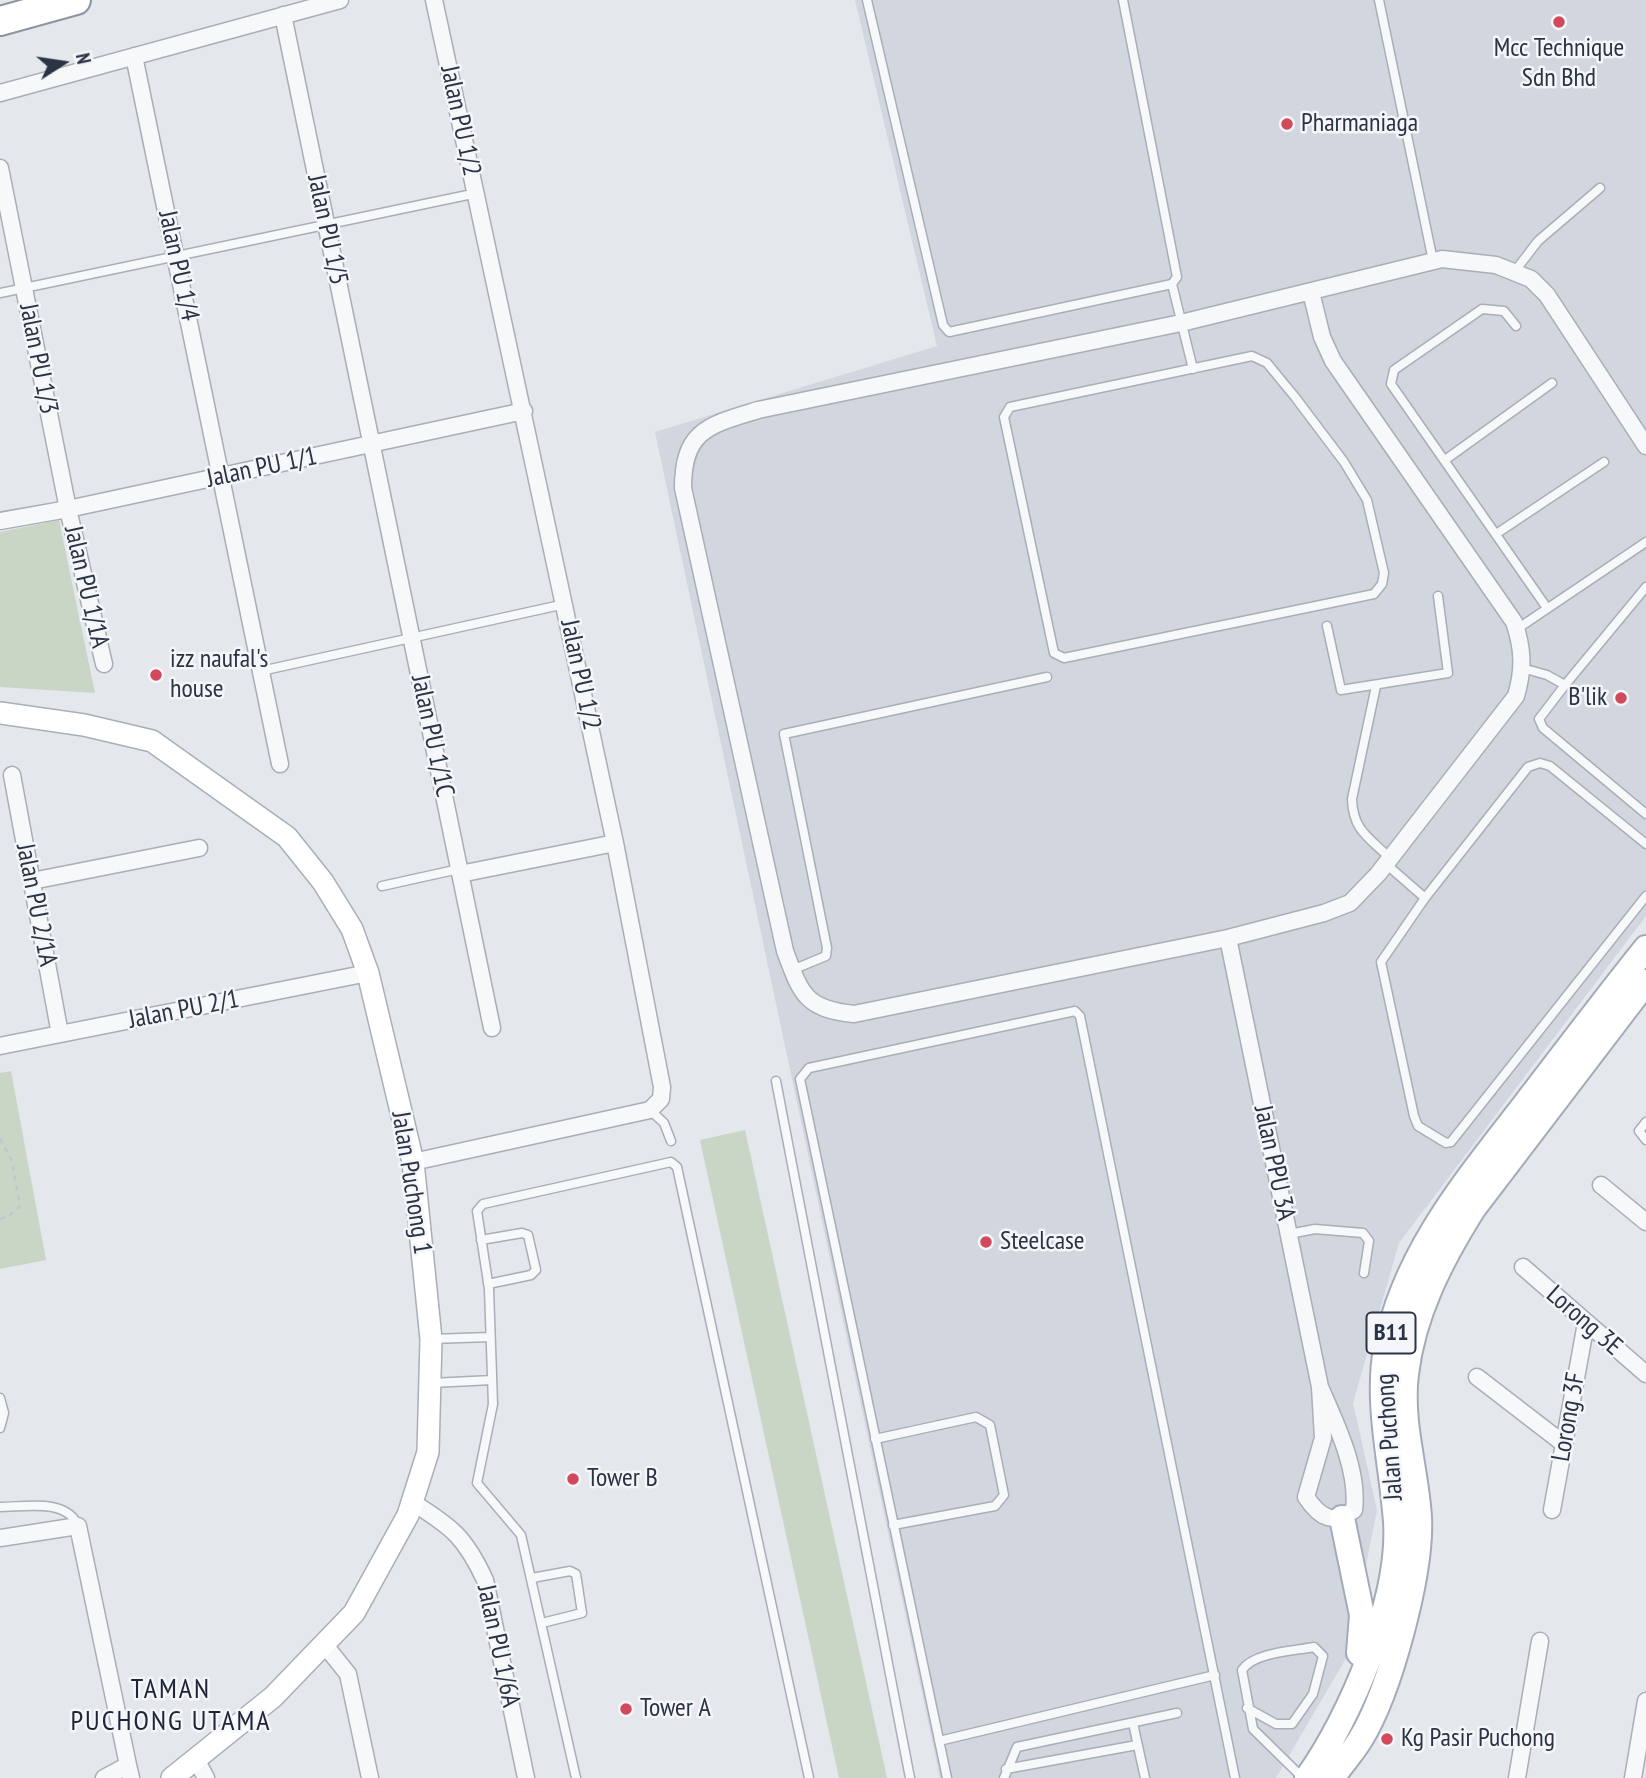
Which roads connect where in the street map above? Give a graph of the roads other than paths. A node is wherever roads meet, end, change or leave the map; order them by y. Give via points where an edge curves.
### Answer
1 (76, 0) edge
2 (341, 0) edge
3 (434, 0) edge
4 (867, 0) edge
5 (1123, 0) edge
6 (1379, 0) edge
7 (283, 16) junction
8 (0, 21) edge
9 (134, 56) junction
10 (0, 93) edge
11 (0, 168) edge
12 (1600, 188) dead end
13 (477, 193) junction
14 (326, 225) junction
15 (176, 256) junction
16 (1433, 261) junction
17 (1515, 271) junction
18 (1172, 284) junction
19 (24, 288) junction
20 (1311, 292) junction
21 (0, 293) edge
22 (1181, 323) junction
23 (1516, 326) dead end
24 (1193, 369) junction
25 (1552, 383) dead end
26 (524, 411) junction
27 (371, 444) junction
28 (1646, 446) edge
29 (1444, 460) junction
30 (1604, 462) dead end
31 (222, 477) junction
32 (68, 509) junction
33 (0, 521) edge
34 (1496, 534) junction
35 (1646, 542) edge
36 (1646, 587) edge
37 (1438, 596) dead end
38 (565, 604) junction
39 (1547, 608) junction
40 (1327, 626) dead end
41 (1517, 629) junction
42 (411, 638) junction
43 (103, 664) dead end
44 (1522, 668) junction
45 (261, 671) junction
46 (1047, 677) dead end
47 (1565, 685) junction
48 (1376, 687) junction
49 (0, 713) edge
50 (280, 764) dead end
51 (12, 775) dead end
52 (1646, 814) edge
53 (615, 843) junction
54 (1646, 844) edge
55 (200, 848) dead end
56 (1387, 861) junction
57 (460, 871) junction
58 (32, 881) junction
59 (382, 886) dead end
60 (1646, 896) edge
61 (1425, 898) junction
62 (1228, 938) junction
63 (1646, 948) edge
64 (792, 971) junction
65 (368, 973) junction
66 (1643, 993) edge
67 (492, 1028) dead end
68 (60, 1034) junction
69 (0, 1046) edge
70 (776, 1081) dead end
71 (650, 1110) junction
72 (1646, 1122) edge
73 (1646, 1140) edge
74 (671, 1141) dead end
75 (414, 1162) junction
76 (1601, 1185) dead end
77 (1646, 1222) edge
78 (1289, 1234) junction
79 (481, 1240) junction
80 (1523, 1267) dead end
81 (1364, 1273) dead end
82 (488, 1284) junction
83 (1586, 1323) junction
84 (490, 1336) junction
85 (431, 1339) junction
86 (1646, 1374) edge
87 (1477, 1377) dead end
88 (492, 1380) junction
89 (430, 1383) junction
90 (1320, 1387) junction
91 (0, 1398) edge
92 (0, 1428) edge
93 (875, 1439) junction
94 (1564, 1444) junction
95 (412, 1502) junction
96 (0, 1507) edge
97 (1552, 1510) dead end
98 (1342, 1518) junction
99 (78, 1525) junction
100 (893, 1525) junction
101 (0, 1538) edge
102 (532, 1578) junction
103 (542, 1623) junction
104 (1540, 1641) dead end
105 (324, 1644) junction
106 (1215, 1675) junction
107 (1646, 1701) edge
108 (1247, 1708) junction
109 (1349, 1708) junction
110 (1177, 1713) dead end
111 (1133, 1723) junction
112 (939, 1741) junction
113 (1137, 1745) junction
114 (201, 1769) edge
115 (130, 1771) edge
116 (1005, 1773) edge
117 (104, 1778) edge
118 (172, 1778) edge
119 (370, 1778) edge
120 (526, 1778) edge
121 (576, 1778) edge
122 (809, 1778) edge
123 (911, 1778) edge
124 (947, 1778) edge
125 (1145, 1778) edge
126 (1235, 1778) edge
127 (1305, 1778) edge
128 (1332, 1778) edge
129 (1517, 1778) edge
130 (1633, 1778) edge

1 - 8 highway
2 - 7 street
3 - 13 street, Jalan PU 1/2
4 - 18 lane via 943,325 949,332
5 - 18 lane via 1177,277
6 - 16 lane
7 - 9 street
7 - 14 street, Jalan PU 1/5
9 - 10 street
9 - 15 street, Jalan PU 1/4
11 - 19 street, Jalan PU 1/3
12 - 17 lane via 1538,241
13 - 14 lane
13 - 26 street, Jalan PU 1/2
14 - 15 lane
14 - 27 street, Jalan PU 1/5
15 - 19 lane
15 - 31 street, Jalan PU 1/4
16 - 17 street via 1468,260
16 - 20 street
17 - 28 street via 1547,295
18 - 22 lane
19 - 21 lane
19 - 32 street, Jalan PU 1/3
20 - 22 street
20 - 41 street via 1322,337 1334,361
22 - 24 lane
22 - 64 street via 758,410 724,421 690,445 683,488
23 - 29 lane via 1504,311 1482,309 1394,370 1391,384
24 - 24 lane via 1252,356 1267,363 1367,500 1384,573 1382,584 1374,594 1063,658 1054,653 1049,640 1004,417 1010,407
25 - 29 lane
26 - 27 street, Jalan PU 1/1
26 - 38 street, Jalan PU 1/2
27 - 31 street, Jalan PU 1/1
27 - 42 street, Jalan PU 1/1C
29 - 34 lane
30 - 34 lane
31 - 32 street, Jalan PU 1/1
31 - 45 street, Jalan PU 1/4
32 - 33 street, Jalan PU 1/1
32 - 43 street, Jalan PU 1/1A
34 - 39 lane
35 - 39 lane
36 - 47 lane
37 - 48 lane via 1448,673
38 - 42 lane
38 - 53 street, Jalan PU 1/2
39 - 41 lane
40 - 48 lane via 1340,689
41 - 44 street
42 - 45 lane
42 - 57 street, Jalan PU 1/1C
44 - 47 lane
44 - 56 street via 1516,696
45 - 50 street, Jalan PU 1/4
46 - 64 lane via 784,734 827,948 826,956
47 - 52 lane via 1539,719 1543,728
48 - 56 lane via 1352,799 1353,818
49 - 65 street, Jalan Puchong 1 via 84,724 152,741 220,786 287,836 323,881 352,929
51 - 58 street, Jalan PU 2/1A
53 - 57 street
53 - 71 street, Jalan PU 1/2 via 662,1087 661,1099
54 - 61 lane via 1550,766 1539,763 1528,767
55 - 58 street
56 - 61 lane
56 - 62 street via 1350,903
57 - 59 lane
57 - 67 street, Jalan PU 1/1C
58 - 68 street, Jalan PU 2/1A
60 - 61 lane via 1446,1143 1418,1126 1414,1116 1381,962
62 - 64 street via 854,1014 809,1002
62 - 78 street, Jalan PPU 3A
63 - 109 main road, Jalan Puchong / B11 via 1451,1201 1413,1270 1387,1346 1383,1374 1396,1524 1394,1567
65 - 68 street, Jalan PU 2/1
65 - 75 street, Jalan Puchong 1
66 - 128 main road, Jalan Puchong / B11 via 1473,1209 1448,1248 1421,1311 1405,1375 1419,1516 1416,1570 1379,1702
68 - 69 street, Jalan PU 2/1
70 - 123 lane
71 - 74 lane via 664,1123
71 - 75 street
72 - 73 lane via 1639,1131
75 - 85 street, Jalan Puchong 1
76 - 77 street
78 - 81 lane via 1315,1229 1363,1233 1368,1241
78 - 90 street, Jalan PPU 3A
79 - 82 lane
79 - 82 lane via 528,1235 536,1270
79 - 122 lane via 477,1212 483,1204 671,1162 677,1167
80 - 83 street, Lorong 3E
82 - 84 lane
83 - 86 street, Lorong 3E
83 - 94 street, Lorong 3F
84 - 85 lane
84 - 88 lane
85 - 89 street, Jalan Puchong 1
87 - 94 street
88 - 89 lane
88 - 102 lane via 493,1404 477,1483 521,1535
89 - 95 street, Jalan Puchong 1 via 428,1452
90 - 98 street, Jalan PPU 3A via 1338,1429 1356,1497 1354,1510
90 - 98 street, Jalan PPU 3A via 1323,1438 1306,1497 1322,1516
91 - 92 lane via 4,1413
93 - 100 lane
93 - 100 lane via 976,1417 990,1424 1002,1500 995,1506
93 - 106 lane via 800,1079 809,1068 1075,1011 1080,1016
94 - 97 street, Lorong 3F
95 - 105 street, Jalan Puchong 1 via 354,1613
95 - 120 street, Jalan PU 1/6A via 450,1526 471,1551 485,1580
96 - 99 lane via 63,1508 74,1515
98 - 109 main road via 1362,1615
99 - 101 street
99 - 115 street
100 - 112 lane
102 - 103 lane
102 - 103 lane via 570,1571 576,1574 582,1613
103 - 121 lane
104 - 129 street
105 - 114 street, Jalan Puchong 1
105 - 119 street via 348,1674
106 - 112 lane
106 - 126 lane
107 - 130 street
108 - 108 lane via 1242,1670 1247,1663 1314,1647 1323,1656 1313,1694 1292,1724 1276,1724
108 - 127 lane via 1253,1729
109 - 127 main road, Jalan Puchong / B11 via 1331,1745
110 - 111 lane
111 - 113 lane
111 - 116 lane via 1017,1747
112 - 124 lane
113 - 116 lane
113 - 125 lane
114 - 118 street, Jalan Puchong 1
115 - 117 street

